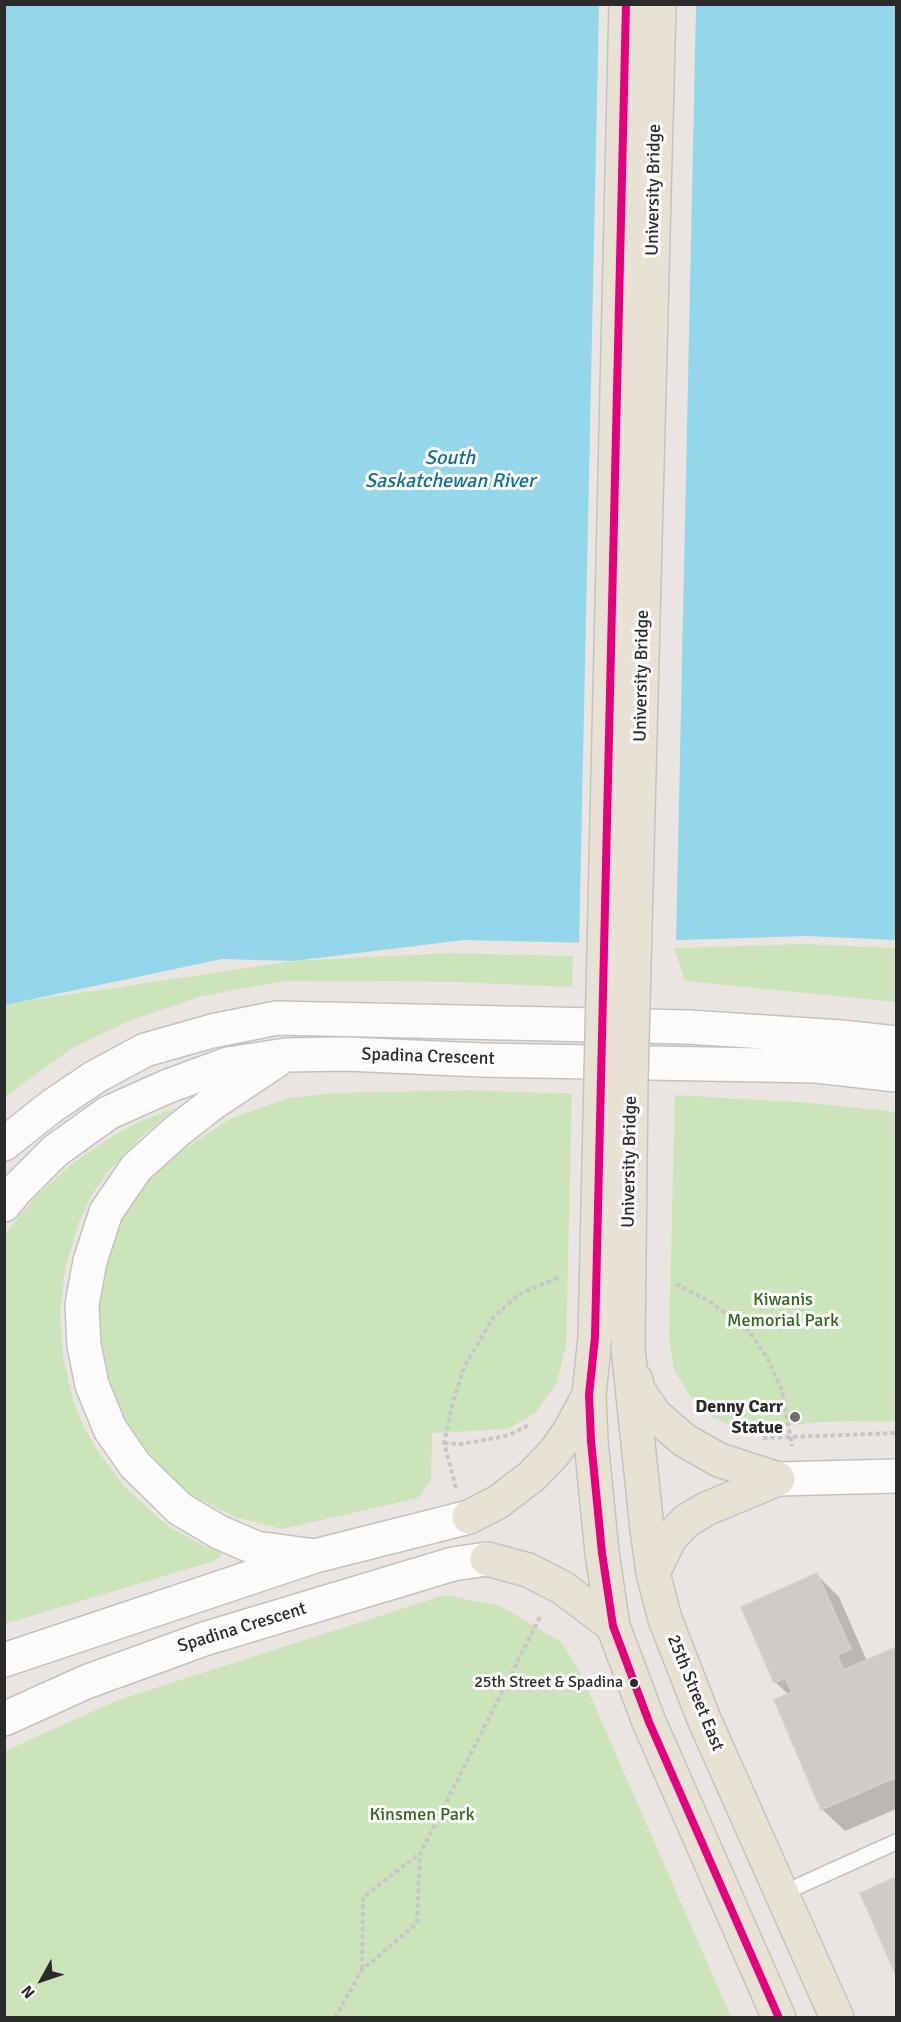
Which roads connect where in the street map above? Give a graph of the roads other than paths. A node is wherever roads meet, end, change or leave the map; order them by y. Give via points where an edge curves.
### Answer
1 (626, 4) edge
2 (659, 4) edge
3 (897, 1043) edge
4 (286, 1055) junction
5 (817, 1066) junction
6 (897, 1075) edge
7 (897, 1093) edge
8 (4, 1143) edge
9 (4, 1205) edge
10 (628, 1348) junction
11 (590, 1395) junction
12 (897, 1476) edge
13 (787, 1479) junction
14 (463, 1506) joint
15 (315, 1556) junction
16 (487, 1559) joint
17 (653, 1573) junction
18 (613, 1626) junction
19 (4, 1660) edge
20 (4, 1719) edge
21 (897, 1842) edge
22 (781, 1894) junction
23 (779, 2018) edge
24 (837, 2018) edge

1 - 11 main road, University Bridge, bridge via 595,1337
2 - 10 main road, University Bridge, bridge via 631,1080
3 - 8 street, Spadina Crescent via 688,1027 277,1018 145,1050 95,1077
4 - 5 street, Spadina Crescent
4 - 9 street, Spadina Crescent via 228,1064 108,1113 56,1151
4 - 15 street via 213,1103 136,1168 106,1212 90,1261 82,1305 84,1345 92,1385 110,1429 135,1465 180,1509 255,1548
5 - 6 street, Spadina Crescent
5 - 7 street
10 - 13 main road via 638,1388 655,1415 684,1440 719,1460
10 - 17 main road, 25th Street East
11 - 14 main road via 554,1453 532,1476 498,1502
11 - 18 main road via 602,1553
12 - 13 street
13 - 17 main road via 706,1509 686,1521 670,1538
14 - 15 street
15 - 19 street
16 - 18 main road via 528,1570 563,1588
16 - 20 street, Spadina Crescent via 453,1564 204,1639 86,1682
17 - 22 main road, 25th Street East via 686,1675
18 - 23 main road via 649,1722
21 - 22 lane
22 - 24 main road, 25th Street East

